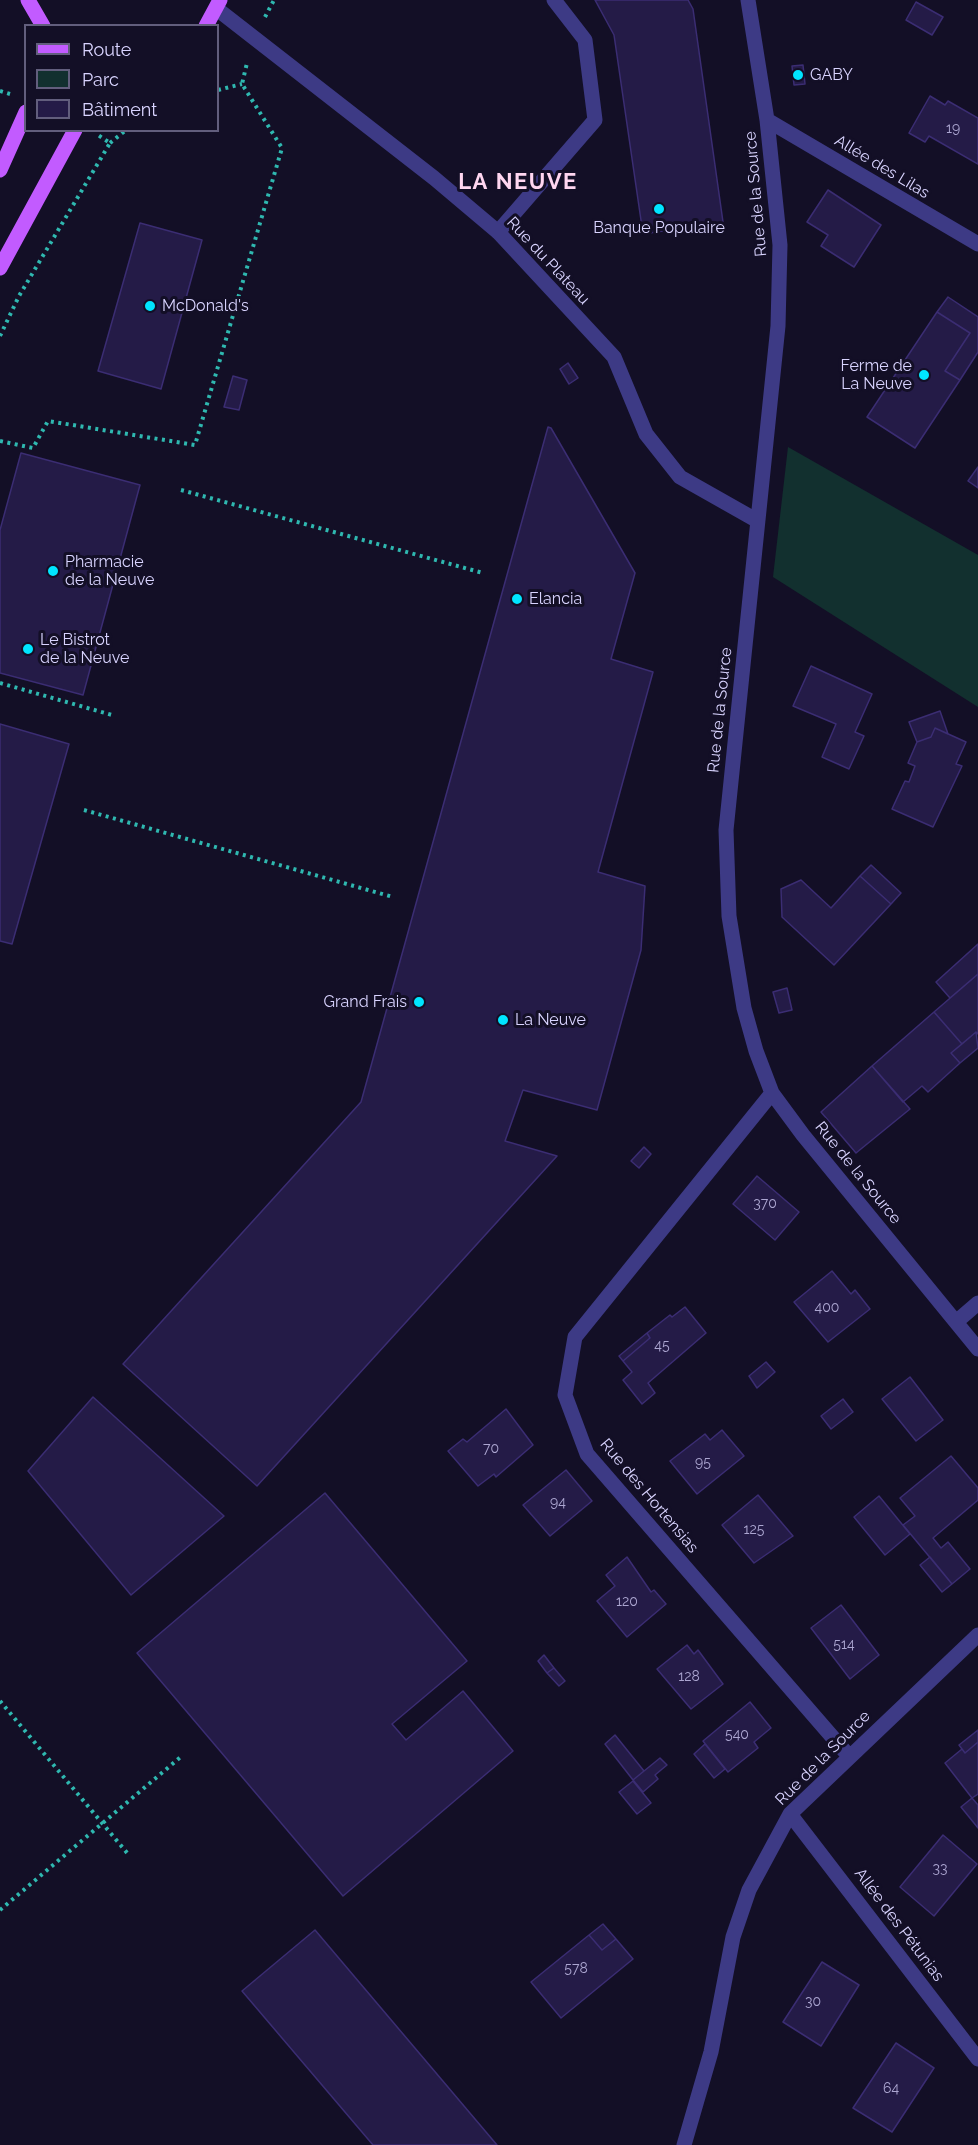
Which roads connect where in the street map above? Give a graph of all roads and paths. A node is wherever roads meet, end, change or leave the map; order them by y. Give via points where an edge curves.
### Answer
1 (28, 0) edge
2 (554, 0) edge
3 (748, 0) edge
4 (219, 5) edge
5 (42, 24) edge
6 (207, 24) edge
7 (254, 38) junction
8 (242, 84) junction
9 (219, 90) edge
10 (24, 116) edge
11 (767, 120) junction
12 (74, 132) edge
13 (95, 132) edge
14 (124, 132) edge
15 (110, 143) junction
16 (0, 170) edge
17 (498, 232) junction
18 (978, 244) edge
19 (0, 268) edge
20 (0, 336) edge
21 (0, 441) edge
22 (181, 490) dead end
23 (756, 520) junction
24 (483, 573) dead end
25 (0, 683) edge
26 (112, 715) dead end
27 (84, 810) dead end
28 (393, 897) dead end
29 (772, 1093) junction
30 (978, 1303) edge
31 (956, 1322) junction
32 (978, 1348) edge
33 (978, 1635) edge
34 (0, 1701) edge
35 (183, 1755) dead end
36 (848, 1755) junction
37 (790, 1814) junction
38 (103, 1824) junction
39 (128, 1854) dead end
40 (0, 1910) edge
41 (978, 2059) edge
42 (684, 2145) edge

1 - 5 main road
2 - 17 street via 585,40 595,120
3 - 11 street, Rue de la Source
4 - 6 main road
4 - 7 street, Rue du Plateau
7 - 8 path
7 - 17 street, Rue du Plateau
8 - 9 path
8 - 21 path via 282,148 195,445 48,421 33,448
10 - 16 main road
11 - 18 street, Allée des Lilas
11 - 23 street, Rue de la Source via 780,245 778,326
12 - 19 main road
13 - 15 path
14 - 15 path
15 - 20 path
17 - 23 street, Rue du Plateau via 614,357 646,434 680,477
22 - 24 path
23 - 29 street, Rue de la Source via 726,830 729,916 744,1008
25 - 26 path
27 - 28 path
29 - 31 street, Rue de la Source
29 - 36 street, Rue des Hortensias via 575,1337 565,1395 587,1454
30 - 31 street
31 - 32 street, Rue de la Source
33 - 36 street, Rue de la Source
34 - 38 path
35 - 38 path
36 - 37 street, Rue de la Source
37 - 41 street, Allée des Pétunias
37 - 42 street, Rue de la Source via 749,1890 733,1937 711,2052
38 - 39 path
38 - 40 path

